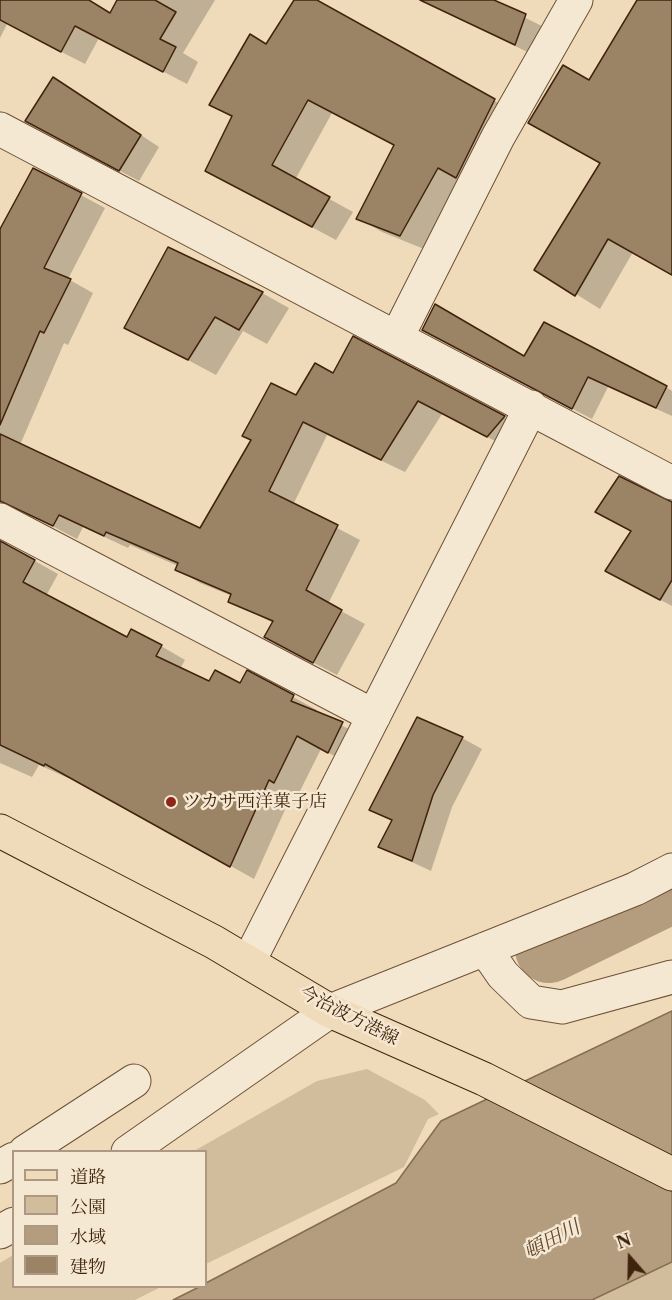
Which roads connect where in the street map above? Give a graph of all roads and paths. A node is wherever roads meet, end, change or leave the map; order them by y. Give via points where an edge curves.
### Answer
1 (576, 0) edge
2 (0, 129) edge
3 (398, 337) junction
4 (531, 407) junction
5 (672, 483) edge
6 (0, 520) edge
7 (374, 716) junction
8 (0, 831) edge
9 (672, 870) edge
10 (485, 949) junction
11 (249, 961) junction
12 (672, 977) edge
13 (330, 1011) junction
14 (134, 1082) dead end
15 (28, 1150) edge
16 (131, 1150) edge
17 (672, 1174) edge

1 - 3 street via 498,137
2 - 3 street
3 - 4 street
4 - 5 street
4 - 7 street
6 - 7 street
7 - 11 street
8 - 11 main road, 今治波方港線
9 - 10 street via 635,889
10 - 12 street via 503,975 531,1002 562,1008
10 - 13 street
11 - 13 main road, 今治波方港線
13 - 16 street
13 - 17 main road, 今治波方港線 via 484,1079
14 - 15 street

